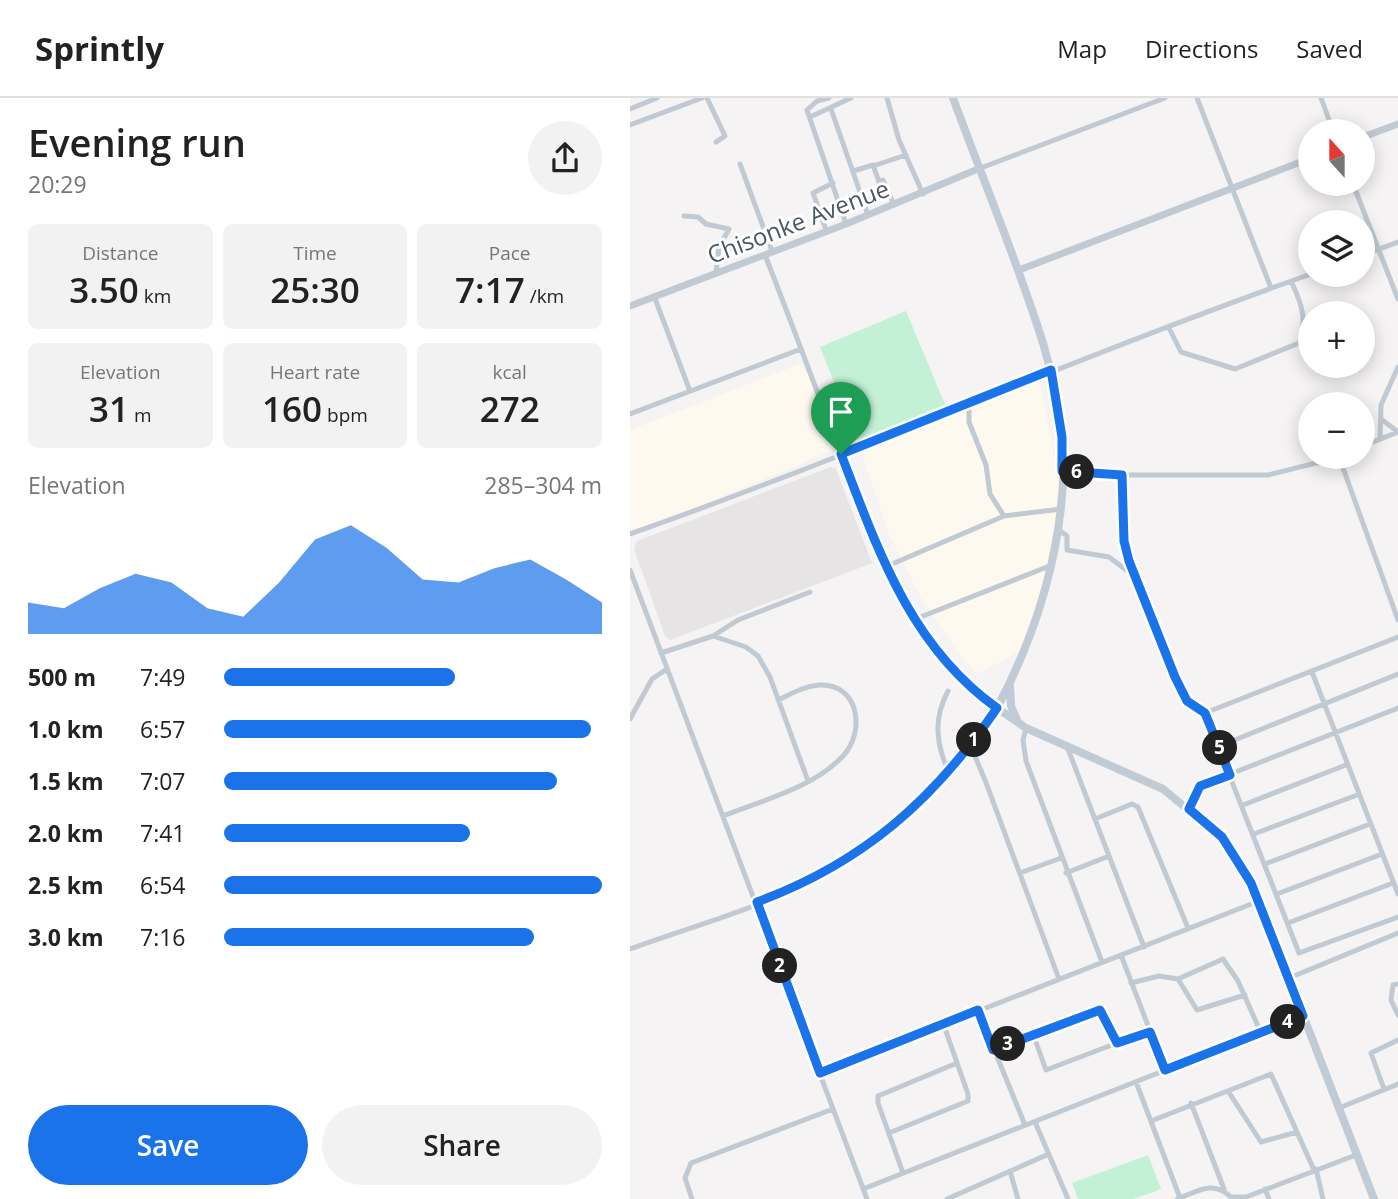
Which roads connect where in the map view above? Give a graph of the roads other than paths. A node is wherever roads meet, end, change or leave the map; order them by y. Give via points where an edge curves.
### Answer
1 (657, 98) edge
2 (705, 98) edge
3 (851, 98) edge
4 (887, 98) edge
5 (953, 98) edge
6 (1165, 98) edge
7 (1197, 98) edge
8 (1321, 98) edge
9 (827, 99) edge
10 (630, 109) edge
11 (828, 109) junction
12 (810, 117) junction
13 (1329, 119) edge
14 (1398, 124) edge
15 (630, 125) edge
16 (1376, 132) edge
17 (716, 142) dead end
18 (906, 155) junction
19 (848, 158) junction
20 (740, 164) dead end
21 (1298, 164) edge
22 (873, 166) junction
23 (978, 169) junction
24 (833, 183) junction
25 (1233, 191) junction
26 (923, 194) junction
27 (1358, 196) edge
28 (894, 205) junction
29 (869, 215) junction
30 (684, 216) dead end
31 (846, 224) junction
32 (826, 230) junction
33 (1398, 242) edge
34 (1378, 250) junction
35 (1375, 251) edge
36 (769, 253) junction
37 (1019, 270) junction
38 (716, 273) junction
39 (1298, 279) edge
40 (1291, 281) junction
41 (1271, 288) junction
42 (654, 296) junction
43 (1398, 299) edge
44 (630, 306) edge
45 (1169, 328) junction
46 (797, 339) junction
47 (801, 349) junction
48 (787, 354) junction
49 (1398, 367) edge
50 (1051, 370) junction
51 (690, 391) junction
52 (969, 405) junction
53 (630, 414) edge
54 (1381, 419) junction
55 (1398, 432) edge
56 (1380, 439) junction
57 (1375, 441) edge
58 (841, 454) junction
59 (1298, 467) edge
60 (1343, 469) edge
61 (1062, 471) junction
62 (1122, 475) junction
63 (1060, 509) junction
64 (1004, 516) junction
65 (1059, 530) junction
66 (630, 534) edge
67 (1052, 565) junction
68 (885, 567) junction
69 (630, 570) edge
70 (1136, 578) junction
71 (810, 592) dead end
72 (913, 620) junction
73 (1398, 620) edge
74 (713, 636) junction
75 (1398, 637) edge
76 (661, 653) junction
77 (667, 669) junction
78 (1312, 672) junction
79 (1398, 674) edge
80 (1010, 683) junction
81 (948, 691) dead end
82 (778, 700) junction
83 (1325, 704) junction
84 (997, 708) junction
85 (1398, 708) edge
86 (1205, 713) junction
87 (630, 719) edge
88 (1025, 727) junction
89 (1336, 733) junction
90 (1219, 746) junction
91 (968, 749) junction
92 (1068, 749) junction
93 (1205, 752) dead end
94 (1346, 765) junction
95 (949, 773) junction
96 (1230, 775) junction
97 (808, 781) junction
98 (1357, 795) junction
99 (1243, 805) junction
100 (1189, 809) junction
101 (723, 816) junction
102 (1095, 819) junction
103 (1370, 824) junction
104 (1254, 834) junction
105 (1382, 853) junction
106 (1109, 856) junction
107 (1060, 858) junction
108 (1265, 864) junction
109 (1020, 873) junction
110 (1066, 873) junction
111 (1393, 883) junction
112 (1277, 894) junction
113 (1398, 894) edge
114 (1259, 901) junction
115 (757, 902) junction
116 (1398, 917) edge
117 (1288, 923) junction
118 (1188, 928) junction
119 (1398, 933) edge
120 (1144, 947) junction
121 (630, 949) edge
122 (1121, 955) junction
123 (1102, 962) junction
124 (1289, 978) junction
125 (1059, 979) junction
126 (1178, 979) junction
127 (1131, 983) junction
128 (1398, 984) edge
129 (1245, 995) junction
130 (978, 1010) junction
131 (1398, 1015) edge
132 (1303, 1016) junction
133 (943, 1023) junction
134 (1150, 1032) junction
135 (1261, 1032) junction
136 (1033, 1034) junction
137 (1398, 1040) edge
138 (1117, 1043) junction
139 (993, 1050) junction
140 (957, 1063) junction
141 (1165, 1070) junction
142 (820, 1073) junction
143 (1136, 1083) junction
144 (1398, 1084) edge
145 (1384, 1089) junction
146 (1228, 1091) junction
147 (1191, 1103) junction
148 (1339, 1108) junction
149 (833, 1109) junction
150 (1151, 1121) junction
151 (1035, 1122) junction
152 (1025, 1125) junction
153 (1297, 1132) junction
154 (889, 1133) junction
155 (1049, 1154) junction
156 (1356, 1155) junction
157 (1315, 1169) junction
158 (1010, 1171) junction
159 (903, 1173) junction
160 (863, 1189) junction
161 (1265, 1189) junction
162 (1227, 1195) edge
163 (1179, 1198) edge
164 (692, 1199) edge
165 (867, 1199) edge
166 (947, 1199) edge
167 (1018, 1199) edge
168 (1068, 1199) edge
169 (1269, 1199) edge
170 (1323, 1199) edge
171 (1374, 1199) edge

1 - 10 street
2 - 15 street
2 - 17 street via 725,136
3 - 11 street
4 - 18 street
5 - 23 main road
6 - 23 street
7 - 25 street
8 - 13 street
9 - 11 street
9 - 12 street via 808,108
11 - 12 street
11 - 19 street
12 - 24 street
14 - 16 street
18 - 22 street
18 - 26 street
19 - 22 street via 854,173
19 - 29 street
20 - 36 street
21 - 25 street
22 - 28 street
23 - 26 street, Chisonke Avenue
23 - 37 main road
24 - 31 street
24 - 32 street via 813,193
25 - 37 street
25 - 41 street
26 - 28 street, Chisonke Avenue
27 - 34 street
28 - 29 street, Chisonke Avenue
29 - 31 street, Chisonke Avenue
30 - 38 street via 729,229 719,247
31 - 32 street, Chisonke Avenue
32 - 36 street, Chisonke Avenue
33 - 34 street
34 - 35 street
34 - 43 street
36 - 38 street, Chisonke Avenue
36 - 46 street
37 - 50 main road
38 - 42 street, Chisonke Avenue
39 - 40 street
40 - 41 street
40 - 45 street via 1304,313 1299,344 1240,368 1181,352
41 - 45 street
42 - 44 street, Chisonke Avenue
42 - 51 street
45 - 50 street
46 - 47 street
46 - 48 street
47 - 48 street
47 - 58 street
48 - 51 street
49 - 54 street via 1381,405
50 - 52 street
50 - 61 main road via 1062,437
51 - 53 street
52 - 58 street
52 - 64 street via 969,422 986,466 990,494
54 - 55 street
54 - 56 street
55 - 56 street
56 - 57 street
58 - 66 street
58 - 68 street
59 - 62 street via 1268,475
60 - 73 street
61 - 62 street
61 - 63 main road
62 - 70 street via 1124,541
63 - 64 street
63 - 65 main road
64 - 68 street
65 - 67 main road
65 - 70 street via 1067,536 1067,550 1109,557
67 - 72 street
67 - 80 main road via 1038,621
68 - 72 street
69 - 76 street
70 - 86 street via 1182,692
71 - 74 street via 743,618
72 - 84 street via 960,678
74 - 76 street
74 - 82 street via 758,656
75 - 78 street
76 - 77 street
77 - 87 street via 652,679
77 - 101 street
78 - 83 street
78 - 86 street
79 - 83 street
80 - 84 main road
80 - 88 main road via 1011,706
81 - 95 street via 938,709 936,733
82 - 97 street
82 - 97 street via 807,687 830,687 847,698 858,718 849,750
83 - 89 street
83 - 90 street
84 - 88 main road
84 - 91 street
85 - 89 street
86 - 90 street
88 - 92 main road
88 - 107 street via 1023,752
89 - 94 street
89 - 96 street
90 - 93 street
90 - 96 street
91 - 95 street
91 - 109 street via 974,754
92 - 100 main road via 1146,780
92 - 102 street
94 - 98 street
94 - 99 street
95 - 115 street via 899,821 850,858 793,889
96 - 99 street
96 - 100 street via 1200,786
97 - 101 street
98 - 103 street
98 - 104 street
99 - 104 street
100 - 114 main road via 1222,837
101 - 115 street
102 - 106 street
102 - 118 street via 1132,804 1138,807
103 - 105 street
103 - 108 street
104 - 108 street
105 - 111 street
105 - 112 street
106 - 110 street
106 - 120 street
107 - 109 street
107 - 110 street
108 - 112 street
109 - 125 street
110 - 123 street
111 - 113 street
111 - 117 street
112 - 117 street
114 - 118 street
114 - 124 main road
115 - 121 street
115 - 142 street
116 - 117 street via 1301,954
118 - 120 street
119 - 124 street
120 - 122 street
122 - 123 street
122 - 127 street
123 - 125 street
124 - 132 main road
125 - 130 street
126 - 127 street via 1159,976
126 - 129 street via 1197,1010
126 - 129 street via 1223,959
127 - 134 street
128 - 131 street via 1391,1000
129 - 135 street
130 - 133 street
130 - 139 street
132 - 135 street
132 - 148 main road
133 - 140 street
133 - 142 street
134 - 138 street
134 - 141 street
135 - 141 street
136 - 138 street via 1099,1010
136 - 138 street via 1046,1070
136 - 139 street
137 - 145 street via 1371,1053
139 - 152 street
140 - 154 street via 878,1096
140 - 154 street via 968,1094 965,1104
141 - 143 street
142 - 149 street
143 - 150 street
143 - 151 street
144 - 145 street
145 - 148 street
146 - 147 street
146 - 153 street via 1261,1142
146 - 153 street via 1273,1075
147 - 150 street
147 - 162 street
148 - 156 main road
149 - 160 street
149 - 164 street via 691,1163 685,1178
150 - 163 street
151 - 152 street
151 - 155 street
152 - 159 street
153 - 157 street
154 - 159 street
155 - 158 street
155 - 168 street
156 - 157 street
156 - 171 main road
157 - 161 street
157 - 170 street
158 - 166 street
158 - 167 street
159 - 160 street
160 - 165 street
161 - 162 street via 1241,1198
161 - 169 street
162 - 163 street via 1213,1187

